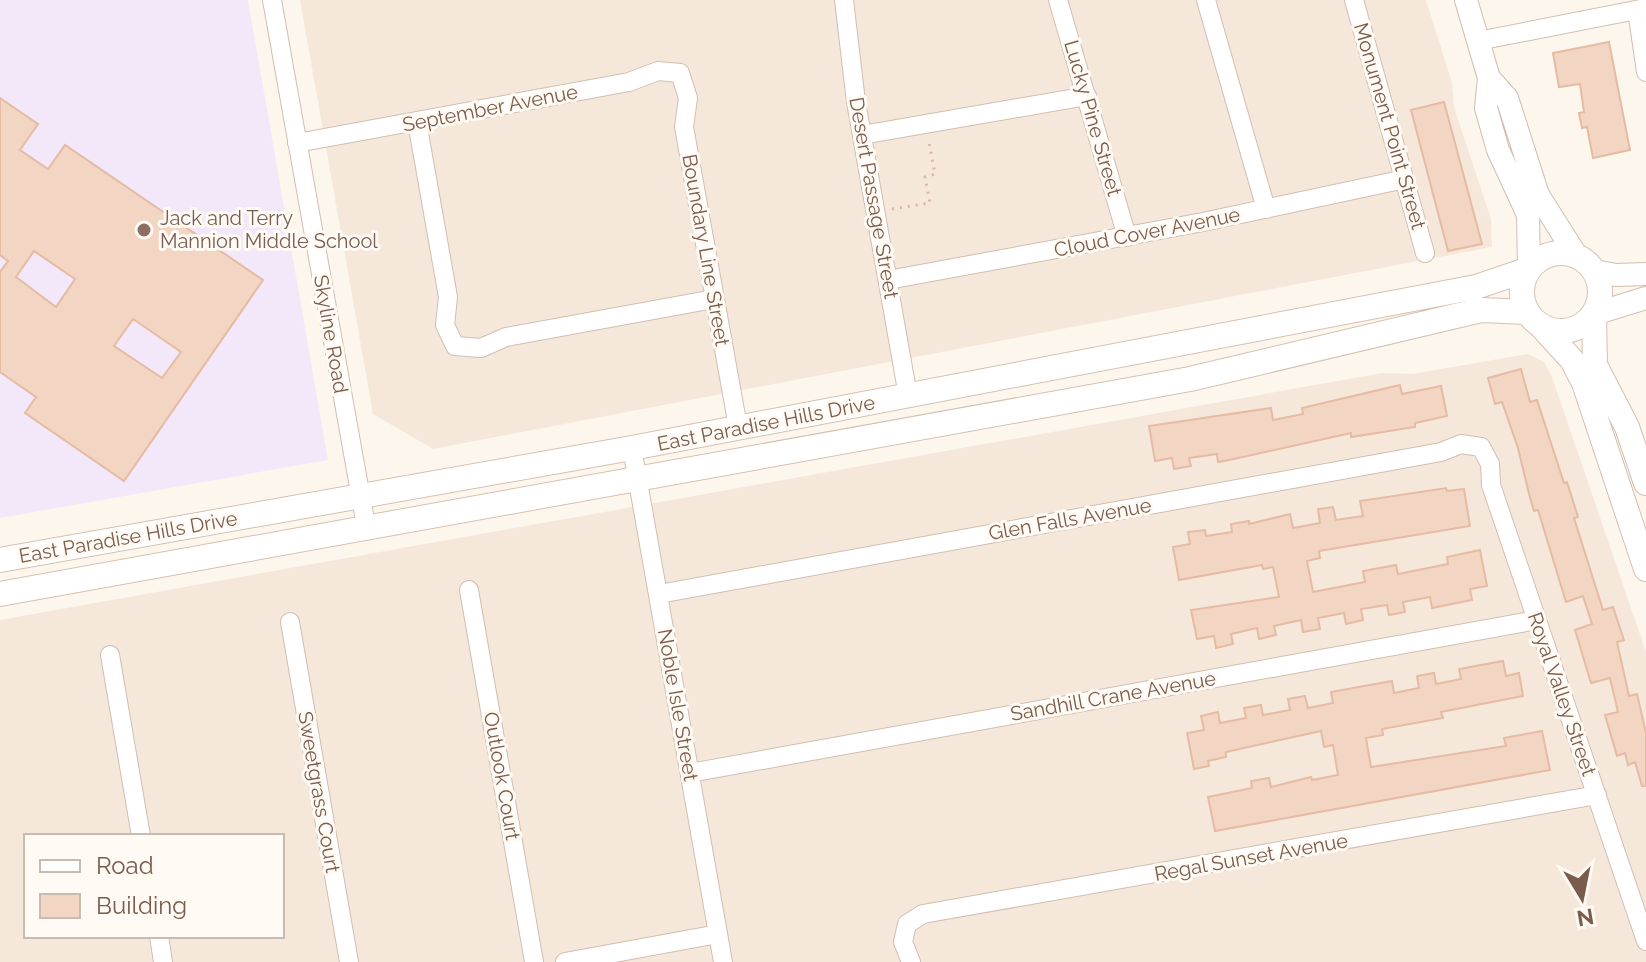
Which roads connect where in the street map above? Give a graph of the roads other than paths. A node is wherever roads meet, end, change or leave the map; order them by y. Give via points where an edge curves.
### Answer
1 (272, 0) edge
2 (844, 0) edge
3 (1058, 0) edge
4 (1206, 0) edge
5 (1354, 0) edge
6 (1466, 0) edge
7 (1641, 9) edge
8 (1478, 41) junction
9 (1646, 72) edge
10 (680, 73) joint
11 (1489, 78) junction
12 (1087, 96) junction
13 (417, 122) junction
14 (862, 135) junction
15 (297, 143) junction
16 (1405, 179) junction
17 (1266, 209) junction
18 (1127, 237) junction
19 (1425, 253) dead end
20 (1576, 255) junction
21 (1529, 269) junction
22 (1595, 271) junction
23 (1646, 274) edge
24 (888, 280) junction
25 (1646, 298) edge
26 (714, 299) junction
27 (1594, 314) junction
28 (1534, 319) junction
29 (908, 396) junction
30 (738, 427) junction
31 (1481, 447) joint
32 (632, 448) junction
33 (638, 479) junction
34 (1646, 483) edge
35 (360, 495) junction
36 (366, 526) junction
37 (0, 560) edge
38 (1646, 569) edge
39 (469, 590) dead end
40 (0, 594) edge
41 (659, 594) junction
42 (1537, 620) junction
43 (290, 622) dead end
44 (110, 655) dead end
45 (690, 773) junction
46 (1597, 795) junction
47 (141, 834) edge
48 (718, 934) junction
49 (159, 938) edge
50 (1646, 941) edge
51 (163, 962) edge
52 (349, 962) edge
53 (534, 962) edge
54 (565, 962) edge
55 (723, 962) edge
56 (911, 962) edge

1 - 15 street, Skyline Road
2 - 14 street, Desert Passage Street
3 - 12 street, Lucky Pine Street
4 - 17 street
5 - 16 street, Monument Point Street
6 - 8 street
7 - 8 street
7 - 9 street
8 - 11 street
10 - 13 street, September Avenue via 658,71 629,82
10 - 26 street, Boundary Line Street via 688,98 684,127
11 - 20 street via 1507,98 1538,195
11 - 21 street via 1486,108 1498,150 1528,215
12 - 14 street
12 - 18 street, Lucky Pine Street
13 - 15 street, September Avenue
13 - 26 street via 448,297 445,325 455,346 481,348 506,337
14 - 24 street, Desert Passage Street
15 - 35 street, Skyline Road
16 - 17 street, Cloud Cover Avenue
16 - 19 street, Monument Point Street
17 - 18 street, Cloud Cover Avenue
18 - 24 street, Cloud Cover Avenue
20 - 21 main road via 1550,254
20 - 22 main road
21 - 28 main road via 1521,290
21 - 29 main road, East Paradise Hills Drive via 1476,287
22 - 23 street
22 - 27 main road via 1600,293
24 - 29 street, Desert Passage Street
25 - 27 street
26 - 30 street, Boundary Line Street
27 - 28 main road via 1576,329 1564,331
27 - 34 main road via 1595,365 1627,427
28 - 33 main road, East Paradise Hills Drive via 1481,310 1190,379
28 - 38 main road via 1572,360 1584,383
29 - 30 main road, East Paradise Hills Drive
30 - 32 main road, East Paradise Hills Drive
31 - 41 street, Glen Falls Avenue via 1461,444 1441,452
31 - 42 street, Royal Valley Street
32 - 33 street, Noble Isle Street
32 - 35 main road, East Paradise Hills Drive
33 - 36 main road, East Paradise Hills Drive
33 - 41 street, Noble Isle Street
35 - 36 street, Skyline Road
35 - 37 main road, East Paradise Hills Drive
36 - 40 main road, East Paradise Hills Drive
39 - 53 street, Outlook Court
41 - 45 street, Noble Isle Street
42 - 45 street, Sandhill Crane Avenue
42 - 46 street, Royal Valley Street
43 - 52 street, Sweetgrass Court
44 - 47 street
45 - 48 street, Noble Isle Street
46 - 50 street, Royal Valley Street
46 - 56 street, Regal Sunset Avenue via 923,914 907,924 903,942
48 - 54 street
48 - 55 street, Noble Isle Street
49 - 51 street

